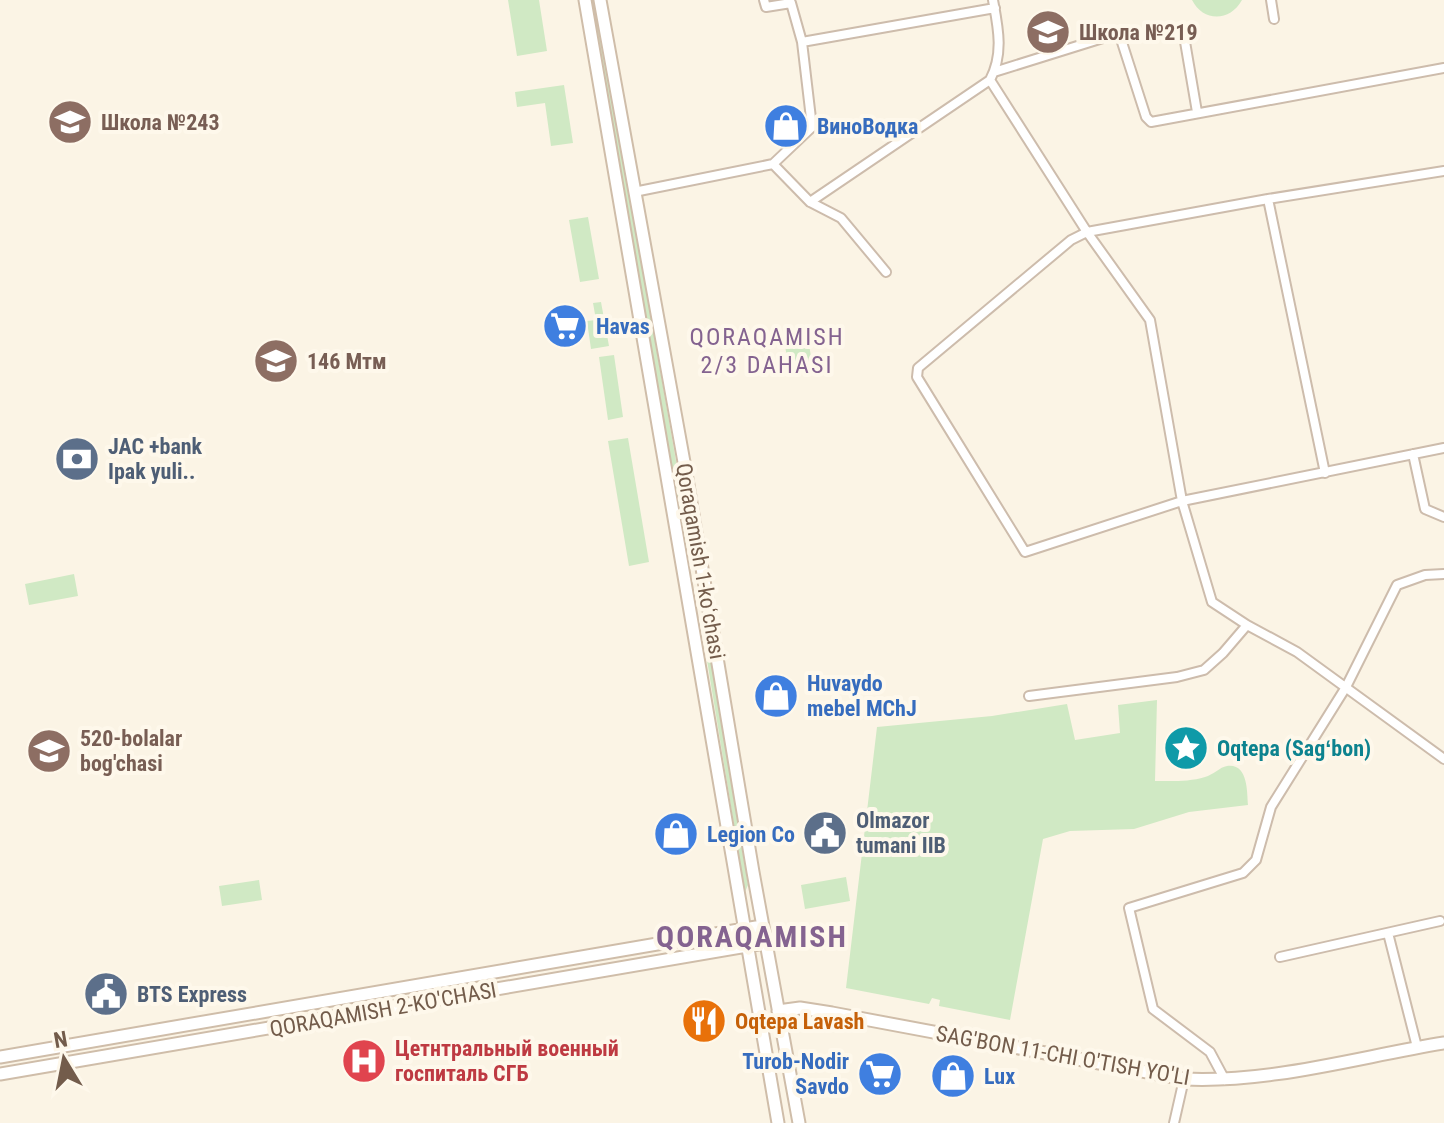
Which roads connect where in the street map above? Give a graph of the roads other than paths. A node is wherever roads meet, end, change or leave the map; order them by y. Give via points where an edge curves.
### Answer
1 (585, 0) edge
2 (600, 0) edge
3 (1271, 0) edge
4 (765, 4) edge
5 (994, 4) edge
6 (1274, 19) dead end
7 (1183, 30) dead end
8 (802, 42) junction
9 (1444, 68) edge
10 (992, 76) junction
11 (1197, 112) junction
12 (773, 164) junction
13 (1444, 171) edge
14 (634, 192) junction
15 (1268, 199) junction
16 (810, 202) junction
17 (1087, 232) junction
18 (886, 272) dead end
19 (1444, 448) edge
20 (1413, 454) junction
21 (1325, 473) junction
22 (1182, 501) junction
23 (1444, 517) edge
24 (701, 558) junction
25 (682, 562) junction
26 (1444, 574) edge
27 (1247, 625) junction
28 (1346, 687) junction
29 (1029, 696) dead end
30 (1444, 759) edge
31 (1440, 921) dead end
32 (762, 926) junction
33 (744, 929) junction
34 (1388, 933) junction
35 (765, 943) junction
36 (747, 946) junction
37 (1280, 957) dead end
38 (433, 983) junction
39 (436, 1000) junction
40 (778, 1011) junction
41 (1444, 1043) edge
42 (1417, 1047) junction
43 (0, 1057) edge
44 (0, 1074) edge
45 (1184, 1079) junction
46 (1225, 1080) junction
47 (778, 1123) edge
48 (799, 1123) edge
49 (1174, 1123) edge

1 - 25 main road, Qoraqamish 1-koʻchasi
2 - 14 main road, Qoraqamish 1-koʻchasi
3 - 6 street
4 - 8 street via 791,3
5 - 8 street
5 - 10 street via 1000,38
7 - 11 street
8 - 12 street via 812,127
9 - 11 street
10 - 11 street via 1119,33 1147,120
10 - 16 street
10 - 17 street
12 - 14 street
12 - 16 street
13 - 15 street
14 - 24 main road, Qoraqamish 1-koʻchasi
15 - 17 street
15 - 21 street
16 - 18 street via 841,218
17 - 22 street via 1150,320
17 - 22 street via 969,323 918,368 917,377 1025,552
19 - 20 street
20 - 21 street
20 - 23 street via 1425,509
21 - 22 street
22 - 27 street via 1212,602
24 - 25 main road
24 - 32 main road, Qoraqamish 1-koʻchasi
25 - 33 main road, Qoraqamish 1-koʻchasi
26 - 28 street via 1397,585
27 - 28 street
27 - 29 street via 1204,670
28 - 30 street
28 - 46 street via 1271,807 1256,860 1243,873 1129,908 1153,1009 1210,1052
31 - 34 street
32 - 33 main road, QORAQAMISH 2-KO'CHASI
32 - 35 main road, Qoraqamish 1-koʻchasi
33 - 36 main road, Qoraqamish 1-koʻchasi
33 - 38 main road, QORAQAMISH 2-KO'CHASI
34 - 37 street
34 - 42 street
35 - 36 main road, QORAQAMISH 2-KO'CHASI
35 - 40 main road, Qoraqamish 1-koʻchasi
36 - 39 main road, QORAQAMISH 2-KO'CHASI
36 - 47 main road, Qoraqamish 1-koʻchasi
38 - 39 main road
38 - 43 main road, QORAQAMISH 2-KO'CHASI
39 - 44 main road, QORAQAMISH 2-KO'CHASI
40 - 45 main road, SAG'BON 11-CHI O'TISH YO'LI via 832,1013
40 - 48 main road, Qoraqamish 1-koʻchasi
41 - 42 main road, SAG'BON 11-CHI O'TISH YO'LI
42 - 46 main road, SAG'BON 11-CHI O'TISH YO'LI
45 - 46 main road, SAG'BON 11-CHI O'TISH YO'LI
45 - 49 street

